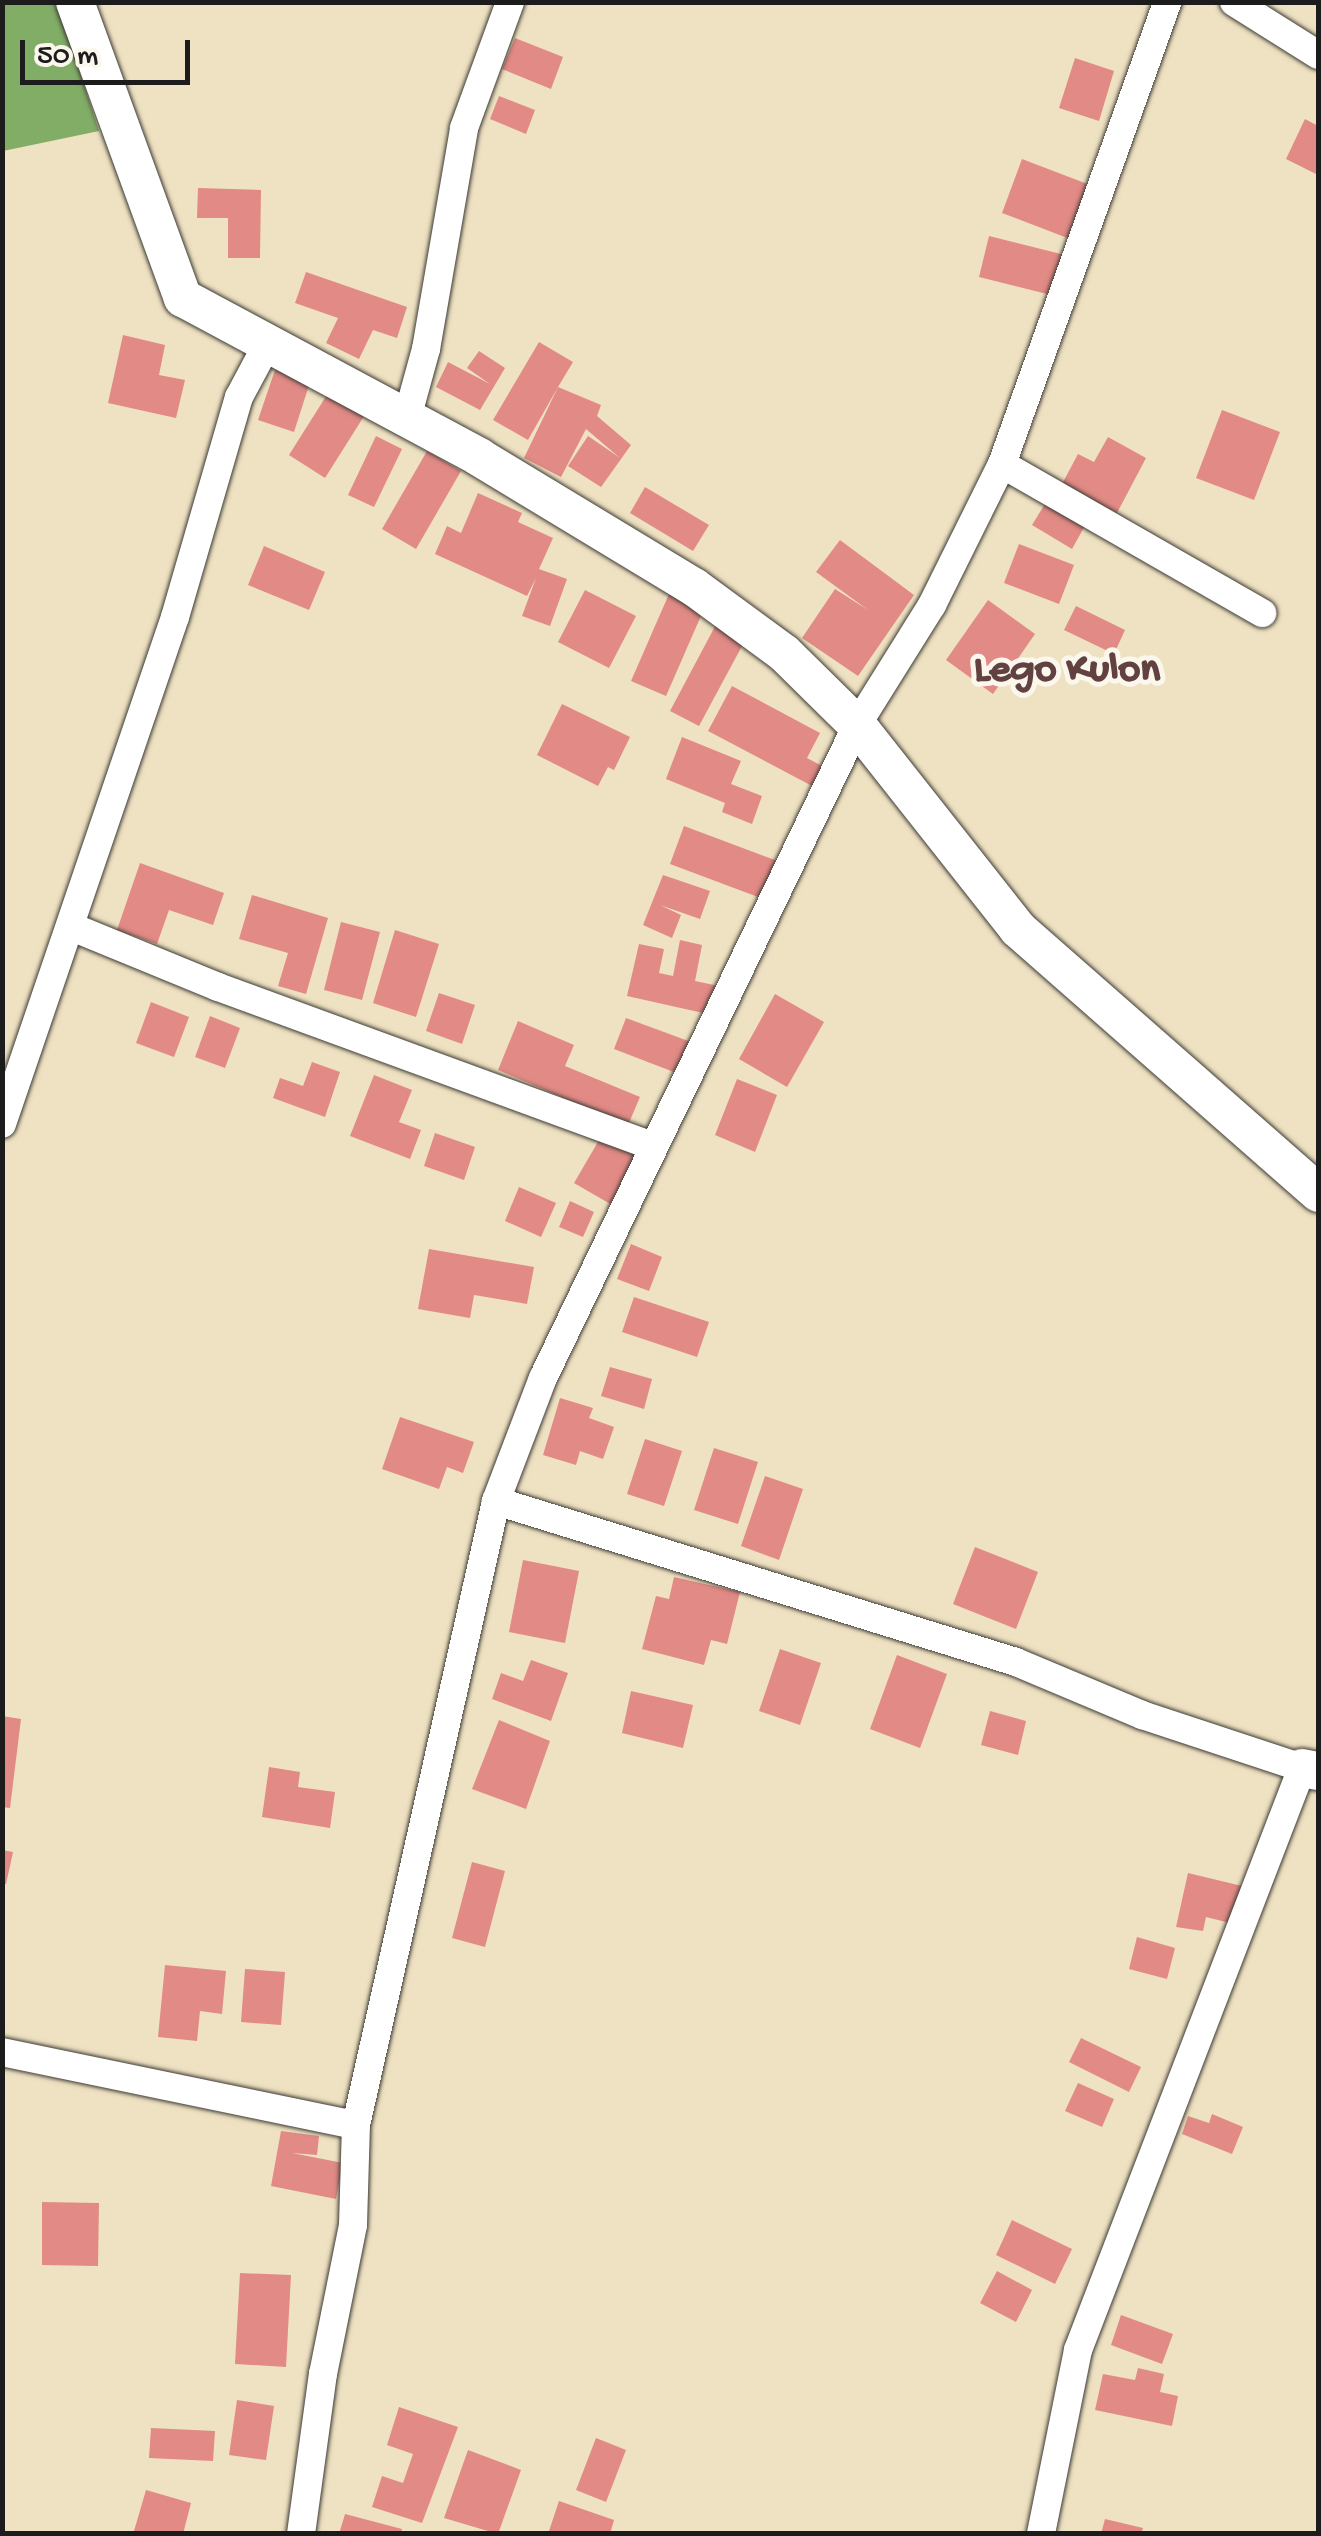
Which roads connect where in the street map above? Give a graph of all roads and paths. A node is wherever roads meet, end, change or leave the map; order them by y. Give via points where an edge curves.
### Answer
1 (75, 2) edge
2 (510, 2) edge
3 (1167, 2) edge
4 (1234, 2) edge
5 (1318, 55) edge
6 (268, 343) junction
7 (407, 418) junction
8 (1002, 464) junction
9 (1262, 613) dead end
10 (857, 725) junction
11 (72, 926) junction
12 (2, 1124) edge
13 (652, 1146) junction
14 (1318, 1194) edge
15 (496, 1500) junction
16 (1310, 1769) edge
17 (2, 2052) edge
18 (356, 2125) junction
19 (301, 2534) edge
20 (1041, 2534) edge

1 - 6 street via 177,291
2 - 7 street via 464,128 426,349
3 - 8 street
4 - 5 street
6 - 7 street
6 - 11 street via 240,397
7 - 10 street via 694,587 784,652
8 - 9 street
8 - 10 street via 932,604
10 - 13 street
10 - 14 street via 1018,929
11 - 12 street
11 - 13 street via 218,988
13 - 15 street via 544,1378
15 - 16 street via 1016,1662 1142,1716
15 - 18 street
16 - 20 street via 1078,2350
17 - 18 street
18 - 19 street via 353,2226

